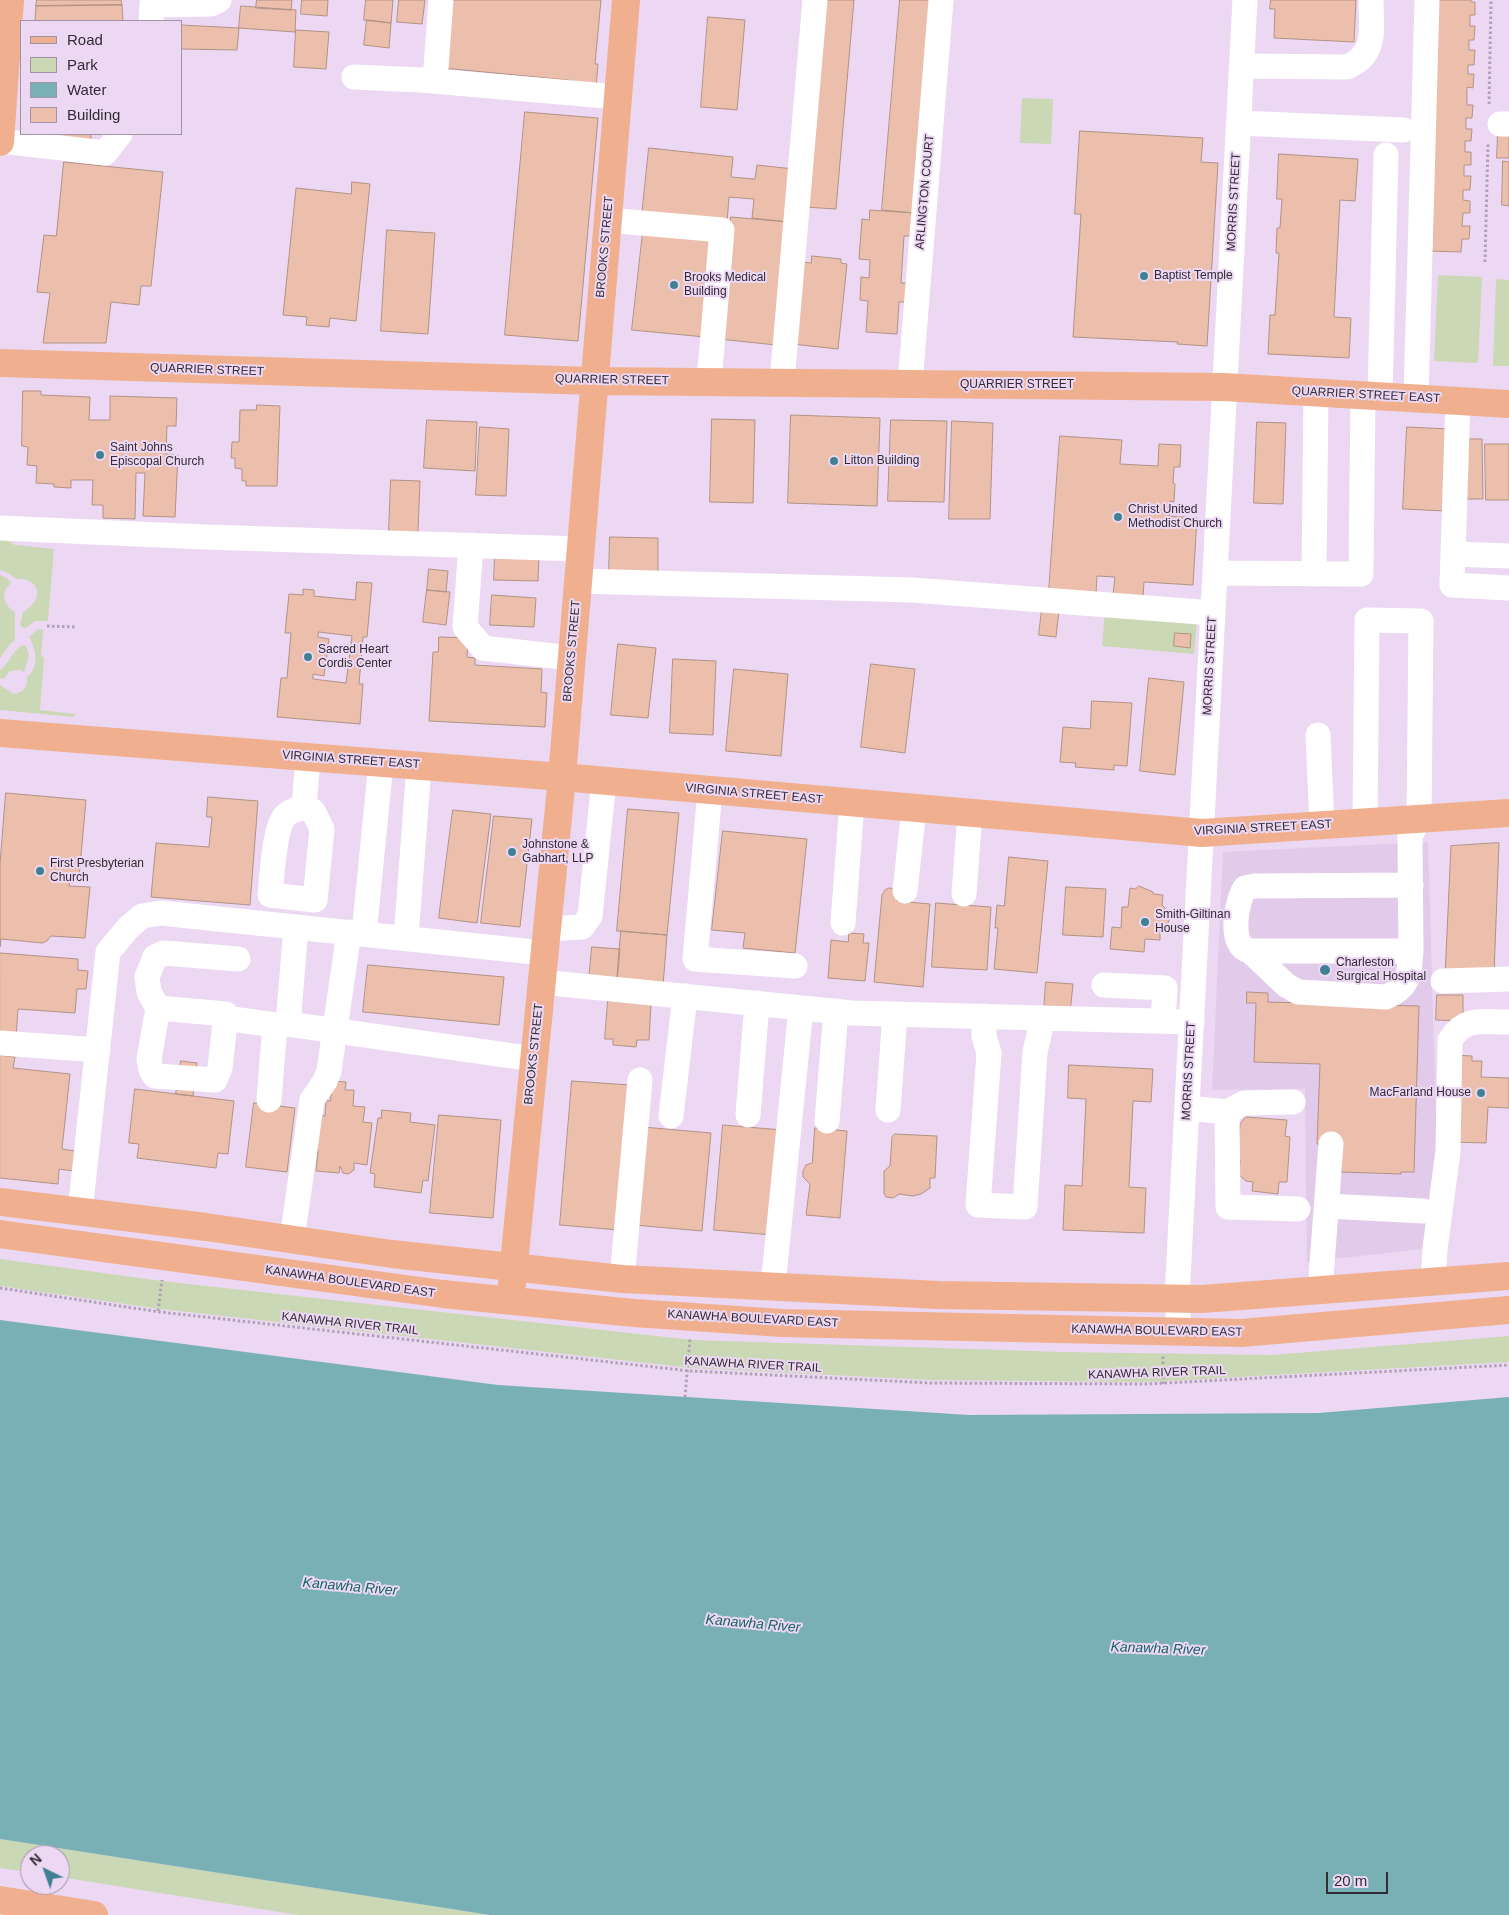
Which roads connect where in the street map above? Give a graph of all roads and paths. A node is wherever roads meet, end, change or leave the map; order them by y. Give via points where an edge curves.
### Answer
1 (10, 0) edge
2 (219, 0) edge
3 (441, 0) edge
4 (626, 0) edge
5 (815, 0) edge
6 (941, 0) edge
7 (1245, 0) edge
8 (1372, 0) edge
9 (1427, 0) edge
10 (151, 20) edge
11 (9, 39) edge
12 (1242, 66) junction
13 (354, 77) dead end
14 (434, 81) junction
15 (618, 97) junction
16 (1239, 123) junction
17 (1403, 130) dead end
18 (119, 135) edge
19 (0, 142) edge
20 (1386, 155) dead end
21 (607, 220) junction
22 (0, 363) edge
23 (594, 381) junction
24 (709, 381) junction
25 (782, 382) junction
26 (910, 384) junction
27 (1224, 387) junction
28 (1316, 392) junction
29 (1372, 396) junction
30 (1416, 398) junction
31 (1458, 400) junction
32 (1509, 404) edge
33 (0, 528) edge
34 (471, 545) junction
35 (580, 549) junction
36 (1452, 554) junction
37 (1509, 556) edge
38 (1215, 573) junction
39 (1314, 574) junction
40 (577, 581) junction
41 (1509, 588) edge
42 (1213, 613) junction
43 (47, 626) dead end
44 (77, 627) dead end
45 (571, 658) junction
46 (0, 733) edge
47 (1318, 735) dead end
48 (308, 757) junction
49 (381, 763) junction
50 (419, 766) junction
51 (562, 777) junction
52 (604, 780) junction
53 (710, 790) junction
54 (852, 802) junction
55 (304, 808) dead end
56 (914, 808) junction
57 (970, 813) junction
58 (1509, 814) edge
59 (1419, 819) junction
60 (1365, 823) junction
61 (1322, 825) junction
62 (1202, 833) junction
63 (1411, 885) junction
64 (905, 891) dead end
65 (964, 894) dead end
66 (843, 923) dead end
67 (296, 927) junction
68 (356, 933) junction
69 (1197, 933) junction
70 (406, 938) junction
71 (545, 941) junction
72 (1243, 943) junction
73 (1411, 951) junction
74 (238, 959) dead end
75 (795, 966) dead end
76 (1509, 979) edge
77 (1443, 981) dead end
78 (541, 982) junction
79 (1104, 985) dead end
80 (685, 996) junction
81 (757, 1003) junction
82 (158, 1008) junction
83 (801, 1008) junction
84 (836, 1011) junction
85 (895, 1014) junction
86 (984, 1016) junction
87 (225, 1018) junction
88 (1043, 1018) junction
89 (1163, 1021) junction
90 (1192, 1022) junction
91 (1509, 1022) edge
92 (281, 1025) junction
93 (335, 1031) junction
94 (0, 1043) edge
95 (98, 1050) junction
96 (534, 1060) junction
97 (640, 1080) dead end
98 (269, 1100) dead end
99 (1293, 1102) dead end
100 (1187, 1108) junction
101 (888, 1110) dead end
102 (1227, 1112) junction
103 (748, 1115) dead end
104 (671, 1116) dead end
105 (827, 1121) dead end
106 (1331, 1144) dead end
107 (0, 1202) edge
108 (1327, 1206) junction
109 (1298, 1209) dead end
110 (1423, 1211) dead end
111 (80, 1212) junction
112 (0, 1234) edge
113 (292, 1239) junction
114 (513, 1267) junction
115 (163, 1274) dead end
116 (1509, 1276) edge
117 (622, 1279) junction
118 (1433, 1282) junction
119 (772, 1286) junction
120 (0, 1288) edge
121 (1320, 1291) junction
122 (1177, 1300) junction
123 (510, 1301) junction
124 (1509, 1310) edge
125 (158, 1312) junction
126 (691, 1333) dead end
127 (1170, 1340) junction
128 (1509, 1365) edge
129 (688, 1370) junction
130 (1162, 1384) junction
131 (685, 1397) dead end
132 (0, 1900) edge
133 (94, 1915) edge

1 - 11 main road
2 - 10 street via 211,4 152,5
3 - 14 street
4 - 15 main road, BROOKS STREET
5 - 25 street
6 - 26 street, ARLINGTON COURT
7 - 12 street, MORRIS STREET
8 - 12 street via 1371,41 1357,62 1347,66
9 - 30 street
11 - 19 main road
12 - 16 street, MORRIS STREET
13 - 14 street
14 - 15 street
15 - 21 main road, BROOKS STREET
16 - 17 street
16 - 27 street, MORRIS STREET
18 - 19 street via 105,153
20 - 29 street
21 - 23 main road, BROOKS STREET
21 - 24 street via 722,230
22 - 23 main road, QUARRIER STREET
23 - 24 main road, QUARRIER STREET
23 - 35 main road, BROOKS STREET
24 - 25 main road, QUARRIER STREET
25 - 26 main road, QUARRIER STREET
26 - 27 main road, QUARRIER STREET
27 - 28 main road, QUARRIER STREET EAST
27 - 38 street, MORRIS STREET
28 - 29 main road, QUARRIER STREET EAST
28 - 39 street
29 - 30 main road, QUARRIER STREET EAST
29 - 39 street via 1361,574
30 - 31 main road, QUARRIER STREET EAST
31 - 32 main road, QUARRIER STREET EAST
31 - 36 street
33 - 34 street
34 - 35 street
34 - 45 street via 465,627 470,635 483,648
35 - 40 main road, BROOKS STREET
36 - 37 street
36 - 41 street via 1452,585
38 - 39 street
38 - 42 street, MORRIS STREET
40 - 42 street via 913,590
40 - 45 main road, BROOKS STREET
42 - 62 street, MORRIS STREET
43 - 44 path
45 - 51 main road, BROOKS STREET
46 - 48 main road, VIRGINIA STREET EAST
47 - 61 street
48 - 49 main road, VIRGINIA STREET EAST
48 - 55 street
49 - 50 main road, VIRGINIA STREET EAST
49 - 68 street
50 - 51 main road, VIRGINIA STREET EAST
50 - 70 street
51 - 52 main road, VIRGINIA STREET EAST
51 - 71 main road, BROOKS STREET
52 - 53 main road, VIRGINIA STREET EAST
52 - 71 street via 590,916 582,927
53 - 54 main road, VIRGINIA STREET EAST
53 - 75 street via 695,959
54 - 56 main road, VIRGINIA STREET EAST
54 - 66 street
56 - 57 main road, VIRGINIA STREET EAST
56 - 64 street
57 - 62 main road, VIRGINIA STREET EAST
57 - 65 street
58 - 59 main road, VIRGINIA STREET EAST
59 - 60 main road, VIRGINIA STREET EAST
59 - 60 street via 1421,621 1367,620
59 - 63 street via 1410,836
60 - 61 main road, VIRGINIA STREET EAST
61 - 62 main road, VIRGINIA STREET EAST
62 - 69 street, MORRIS STREET
63 - 72 street via 1245,888 1238,903
63 - 73 street
67 - 68 street
67 - 92 street
67 - 95 street via 161,913 142,916 108,952
68 - 70 street
68 - 93 street
69 - 72 street
69 - 90 street, MORRIS STREET
70 - 71 street
71 - 78 main road, BROOKS STREET
72 - 73 street
72 - 73 street via 1286,985 1298,992 1386,997 1398,992 1408,978
74 - 82 street via 164,953 155,957 148,977 149,992
76 - 77 street
78 - 80 street
78 - 96 main road, BROOKS STREET
79 - 89 street via 1165,988
80 - 81 street
80 - 104 street
81 - 83 street
81 - 103 street
82 - 87 street via 226,1014
82 - 87 street via 149,1059 155,1076 214,1080 220,1068
83 - 84 street
83 - 119 street
84 - 85 street
84 - 105 street
85 - 86 street
85 - 101 street
86 - 88 street
86 - 88 street via 984,1036 989,1053 978,1205 1026,1207 1035,1052
87 - 92 street
88 - 89 street
89 - 90 street
90 - 100 street, MORRIS STREET
91 - 118 street via 1469,1022 1456,1030 1450,1040 1448,1151
92 - 93 street
92 - 98 street
93 - 96 street
93 - 113 street via 329,1071 312,1100
94 - 95 street
95 - 111 street
96 - 114 main road, BROOKS STREET
97 - 117 street
99 - 102 street via 1244,1103
100 - 102 street
100 - 122 street, MORRIS STREET
102 - 109 street via 1228,1207
106 - 108 street
107 - 111 main road
108 - 110 street
108 - 121 street
111 - 113 main road
112 - 123 main road, KANAWHA BOULEVARD EAST
113 - 114 main road
114 - 117 main road
114 - 123 main road, BROOKS STREET
115 - 125 path
116 - 118 main road
117 - 119 main road
118 - 121 main road
119 - 122 main road via 938,1295
120 - 125 path, KANAWHA RIVER TRAIL
121 - 122 main road
122 - 127 street, MORRIS STREET
123 - 127 main road, KANAWHA BOULEVARD EAST via 782,1323
124 - 127 main road, KANAWHA BOULEVARD EAST
125 - 129 path, KANAWHA RIVER TRAIL
126 - 129 path
127 - 130 path
128 - 130 path, KANAWHA RIVER TRAIL
129 - 130 path, KANAWHA RIVER TRAIL via 930,1383
129 - 131 path
132 - 133 main road

